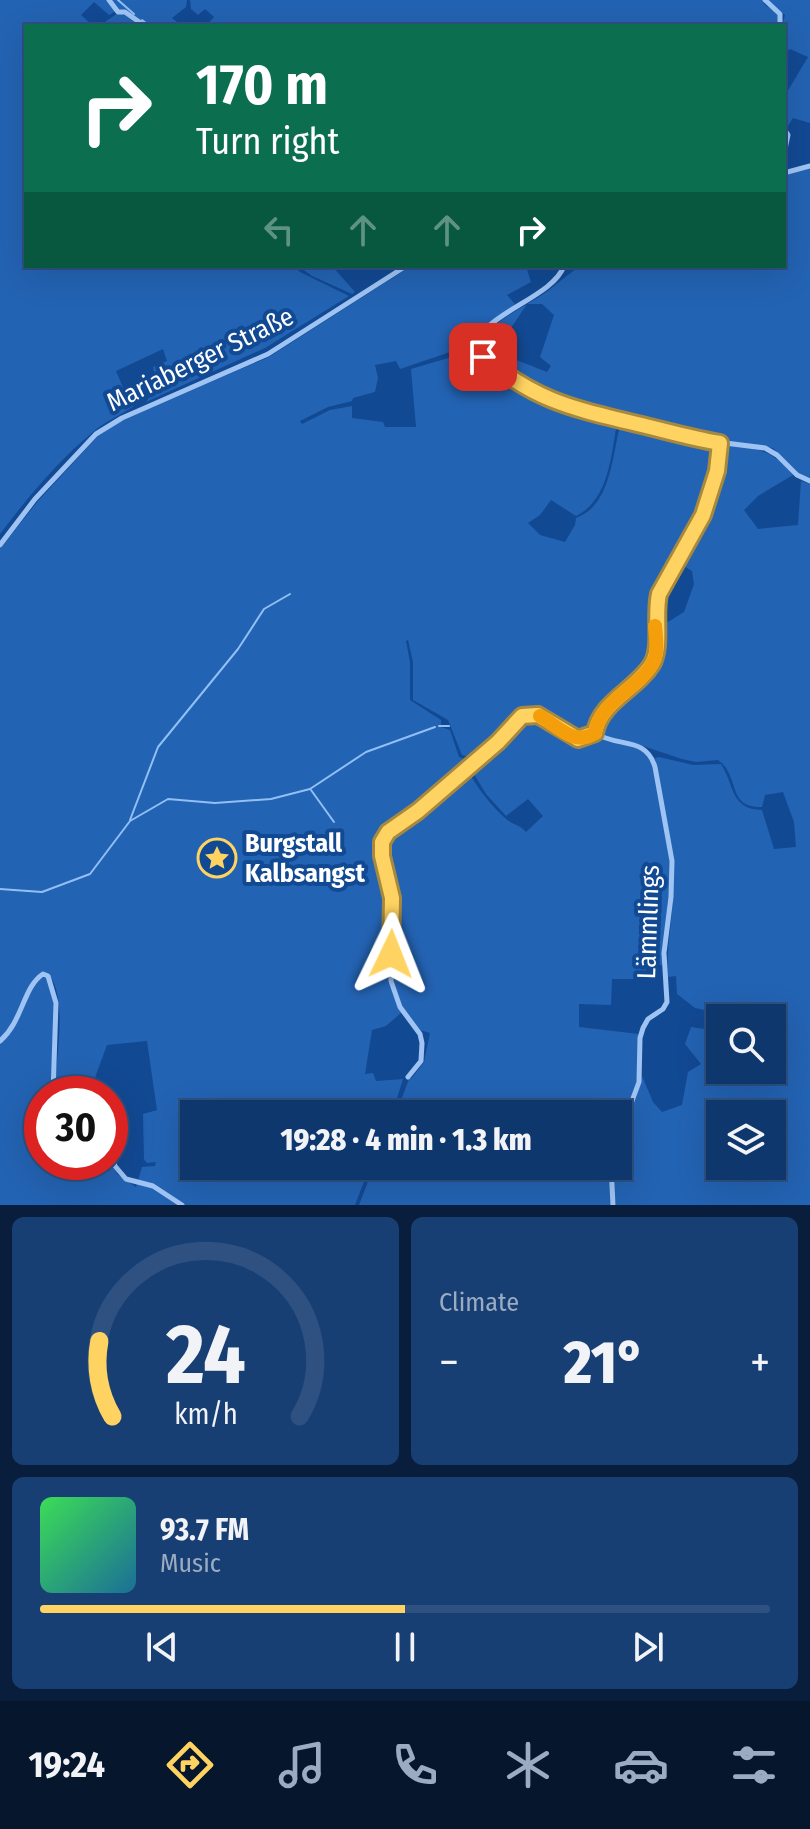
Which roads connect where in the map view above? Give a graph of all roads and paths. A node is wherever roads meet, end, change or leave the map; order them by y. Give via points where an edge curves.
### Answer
1 (109, 0) edge
2 (765, 0) edge
3 (142, 24) edge
4 (780, 24) edge
5 (810, 166) edge
6 (786, 173) edge
7 (403, 268) edge
8 (563, 268) edge
9 (721, 443) junction
10 (810, 481) edge
11 (0, 545) edge
12 (595, 733) junction
13 (0, 1041) edge
14 (54, 1076) edge
15 (408, 1077) dead end
16 (632, 1101) edge
17 (128, 1180) edge
18 (612, 1180) edge
19 (182, 1205) edge
20 (613, 1205) edge

1 - 3 street via 118,12
2 - 4 street via 780,14
5 - 6 street
7 - 11 street, Mariaberger Straße via 268,354 96,434
8 - 9 street via 557,279 480,334 474,347 483,357 527,389 583,412
9 - 10 street via 771,451
9 - 12 street via 703,515 659,594 651,665 612,704
12 - 15 street via 578,739 538,715 522,716 382,842 392,898 391,981 422,1043 421,1061
12 - 16 street, Lämmlings via 650,752 672,861 664,953 667,1002 643,1028 639,1082
13 - 14 street via 20,1017 36,979 48,976 56,1022
17 - 19 street via 153,1186
18 - 20 street

